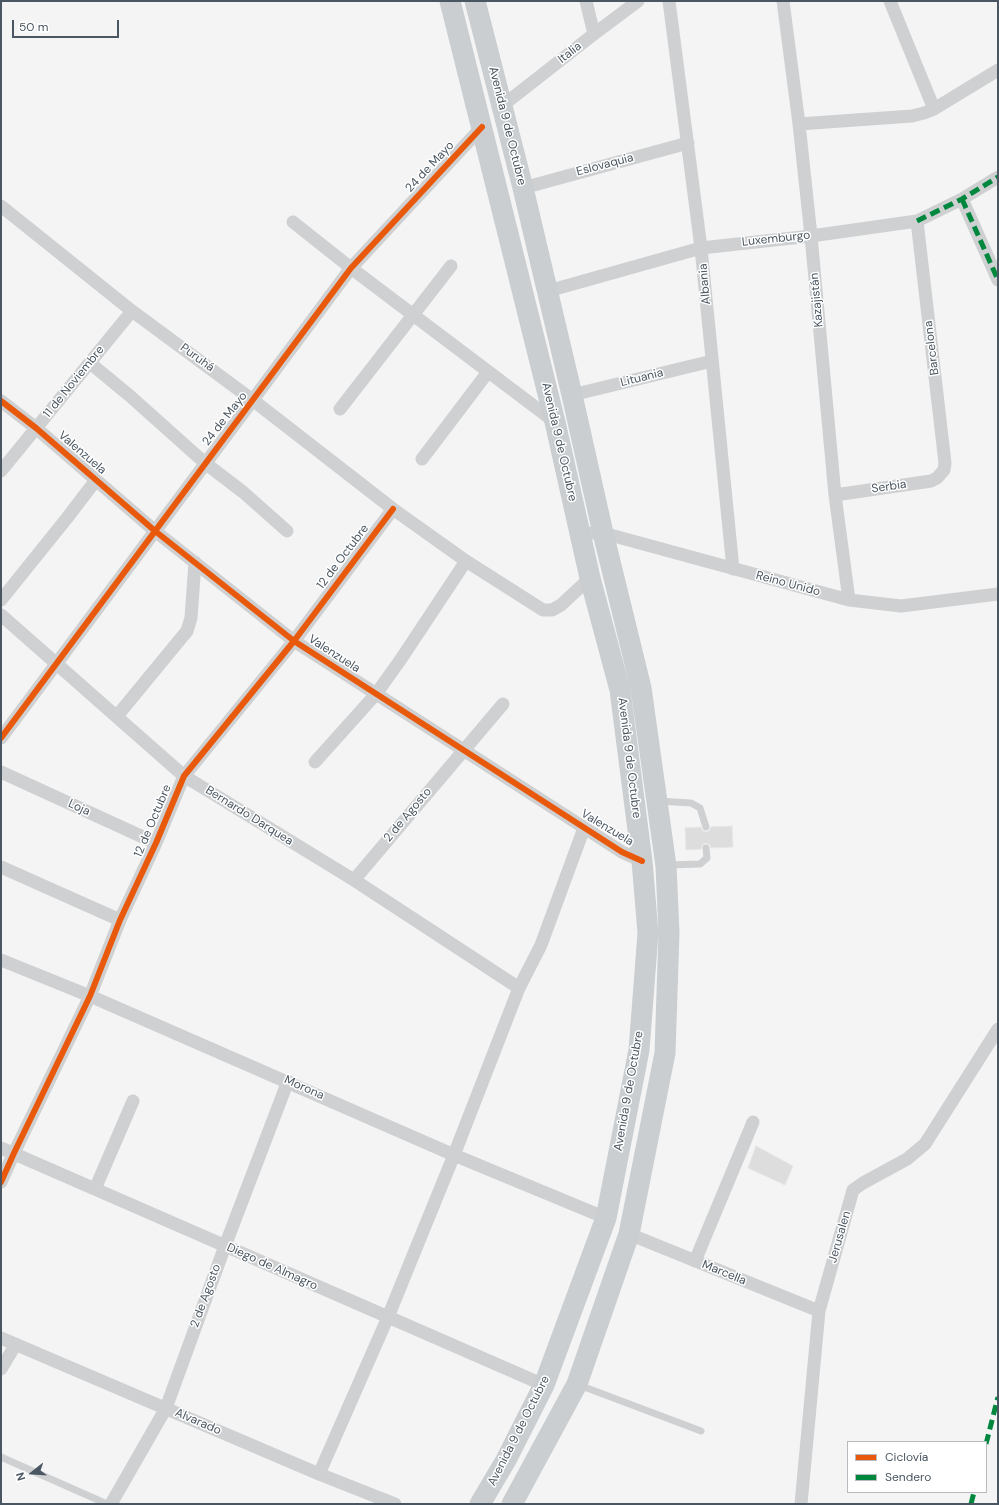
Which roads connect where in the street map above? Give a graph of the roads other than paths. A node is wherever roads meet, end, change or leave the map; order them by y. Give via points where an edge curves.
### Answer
1 (450, 1) edge
2 (475, 1) edge
3 (586, 1) edge
4 (638, 1) edge
5 (669, 1) edge
6 (783, 1) edge
7 (890, 1) edge
8 (594, 34) junction
9 (998, 70) edge
10 (502, 106) junction
11 (934, 109) junction
12 (799, 124) junction
13 (482, 127) junction
14 (688, 143) junction
15 (998, 177) edge
16 (523, 188) junction
17 (962, 198) junction
18 (2, 208) edge
19 (917, 221) junction
20 (293, 222) dead end
21 (811, 236) junction
22 (701, 248) junction
23 (451, 266) dead end
24 (351, 268) junction
25 (998, 280) edge
26 (548, 291) junction
27 (132, 311) junction
28 (413, 315) junction
29 (712, 361) junction
30 (90, 363) junction
31 (488, 372) junction
32 (572, 395) junction
33 (1, 401) edge
34 (254, 401) junction
35 (340, 409) dead end
36 (555, 422) junction
37 (36, 428) junction
38 (422, 459) dead end
39 (205, 463) junction
40 (1, 471) edge
41 (942, 475) joint
42 (96, 480) junction
43 (835, 495) junction
44 (393, 509) junction
45 (155, 531) junction
46 (287, 531) dead end
47 (581, 533) junction
48 (603, 533) junction
49 (466, 561) junction
50 (195, 562) junction
51 (733, 569) junction
52 (590, 578) junction
53 (998, 594) edge
54 (1, 600) edge
55 (849, 600) junction
56 (1, 615) edge
57 (294, 641) junction
58 (56, 663) junction
59 (376, 694) junction
60 (503, 704) dead end
61 (117, 716) junction
62 (1, 738) edge
63 (463, 750) junction
64 (315, 762) dead end
65 (1, 772) edge
66 (184, 776) junction
67 (658, 801) junction
68 (706, 827) dead end
69 (584, 828) junction
70 (156, 844) junction
71 (706, 848) dead end
72 (642, 861) junction
73 (666, 866) junction
74 (1, 867) edge
75 (354, 880) junction
76 (120, 920) junction
77 (1, 960) edge
78 (519, 988) junction
79 (90, 996) junction
80 (998, 1029) edge
81 (288, 1081) junction
82 (133, 1101) dead end
83 (753, 1122) dead end
84 (1, 1148) edge
85 (14, 1154) junction
86 (454, 1155) junction
87 (1, 1182) edge
88 (95, 1189) junction
89 (606, 1218) junction
90 (629, 1234) junction
91 (224, 1246) junction
92 (694, 1261) junction
93 (819, 1311) junction
94 (388, 1317) junction
95 (1, 1338) edge
96 (16, 1344) junction
97 (1, 1369) edge
98 (577, 1384) junction
99 (544, 1385) junction
100 (166, 1408) junction
101 (701, 1431) dead end
102 (1, 1457) edge
103 (319, 1474) junction
104 (107, 1504) edge
105 (111, 1504) edge
106 (396, 1504) edge
107 (480, 1504) edge
108 (512, 1504) edge
109 (801, 1504) edge

1 - 13 main road, Avenida 9 de Octubre
2 - 10 main road, Avenida 9 de Octubre
3 - 8 street
4 - 8 street, Italia
5 - 14 street, Albania
6 - 12 street, Kazajistán
7 - 11 street
8 - 10 street, Italia
9 - 11 street
10 - 16 main road, Avenida 9 de Octubre
11 - 12 street via 912,116
12 - 21 street, Kazajistán
13 - 24 street, 24 de Mayo
13 - 36 main road, Avenida 9 de Octubre
14 - 16 street, Eslovaquia
14 - 22 street, Albania
15 - 17 street, Luxemburgo
16 - 26 main road, Avenida 9 de Octubre
17 - 19 street, Luxemburgo
17 - 25 street
18 - 27 street, Puruhá
19 - 21 street, Luxemburgo
19 - 41 street, Barcelona via 945,463
20 - 24 street
21 - 22 street, Luxemburgo
21 - 43 street, Kazajistán
22 - 26 street, Luxemburgo
22 - 29 street, Albania
23 - 28 street
24 - 28 street
24 - 34 street, 24 de Mayo
26 - 32 main road, Avenida 9 de Octubre
27 - 30 street, 11 de Noviembre
27 - 34 street, Puruhá
28 - 31 street
28 - 35 street
29 - 32 street, Lituania
29 - 51 street, Albania
30 - 37 street, 11 de Noviembre
30 - 39 street
31 - 36 street
31 - 38 street
32 - 48 main road, Avenida 9 de Octubre
33 - 37 street, Valenzuela
34 - 39 street, 24 de Mayo
34 - 44 street, Puruhá
36 - 47 main road, Avenida 9 de Octubre
37 - 40 street, 11 de Noviembre
37 - 42 street, Valenzuela
39 - 45 street, 24 de Mayo
39 - 46 street
41 - 43 street, Serbia via 931,481
42 - 45 street, Valenzuela
42 - 54 street
43 - 55 street, Kazajistán
44 - 49 street, Puruhá
44 - 57 street, 12 de Octubre
45 - 50 street, Valenzuela
45 - 58 street, 24 de Mayo
47 - 48 street, Reino Unido
47 - 52 main road, Avenida 9 de Octubre
48 - 51 street, Reino Unido
48 - 67 main road, Avenida 9 de Octubre via 642,688
49 - 52 street, Puruhá via 543,610 552,610 561,605
49 - 59 street
50 - 57 street, Valenzuela
50 - 61 street via 191,618 187,631
51 - 55 street, Reino Unido
52 - 72 main road, Avenida 9 de Octubre via 620,690
53 - 55 street, Reino Unido via 901,606
56 - 58 street, Bernardo Darquea
57 - 59 street, Valenzuela
57 - 66 street, 12 de Octubre
58 - 61 street, Bernardo Darquea
58 - 62 street, 24 de Mayo
59 - 63 street, Valenzuela
59 - 64 street
60 - 63 street, 2 de Agosto
61 - 66 street, Bernardo Darquea
63 - 69 street, Valenzuela
63 - 75 street, 2 de Agosto
65 - 70 street, Loja
66 - 70 street, 12 de Octubre
66 - 75 street, Bernardo Darquea
67 - 68 lane via 695,805 700,808
67 - 73 main road, Avenida 9 de Octubre
69 - 72 street, Valenzuela via 622,852
69 - 78 street via 541,945
70 - 76 street, 12 de Octubre
71 - 73 lane via 707,858 700,864
72 - 89 main road, Avenida 9 de Octubre via 648,933 639,1050
73 - 90 main road, Avenida 9 de Octubre via 669,933 664,1053
74 - 76 street
75 - 78 street, Bernardo Darquea
76 - 79 street, 12 de Octubre
77 - 79 street, Morona
78 - 86 street
79 - 81 street, Morona
79 - 85 street, 12 de Octubre
80 - 93 street, Jerusalen via 925,1144 907,1159 853,1190
81 - 86 street, Morona
81 - 91 street, 2 de Agosto
82 - 88 street
83 - 92 street
84 - 85 street, Diego de Almagro
85 - 87 street, 12 de Octubre
85 - 88 street, Diego de Almagro
86 - 89 street, Morona
86 - 94 street
88 - 91 street, Diego de Almagro
89 - 99 main road, Avenida 9 de Octubre
90 - 92 street, Marcella
90 - 98 main road, Avenida 9 de Octubre
91 - 94 street, Diego de Almagro
91 - 100 street, 2 de Agosto
92 - 93 street, Marcella
93 - 109 street, Jerusalen
94 - 99 street, Diego de Almagro
94 - 103 street
95 - 96 street, Alvarado
96 - 97 street
96 - 100 street, Alvarado
98 - 101 lane
98 - 108 main road, Avenida 9 de Octubre
99 - 107 main road, Avenida 9 de Octubre via 506,1460
100 - 103 street, Alvarado
100 - 105 street, 2 de Agosto
102 - 104 lane
103 - 106 street, Alvarado

